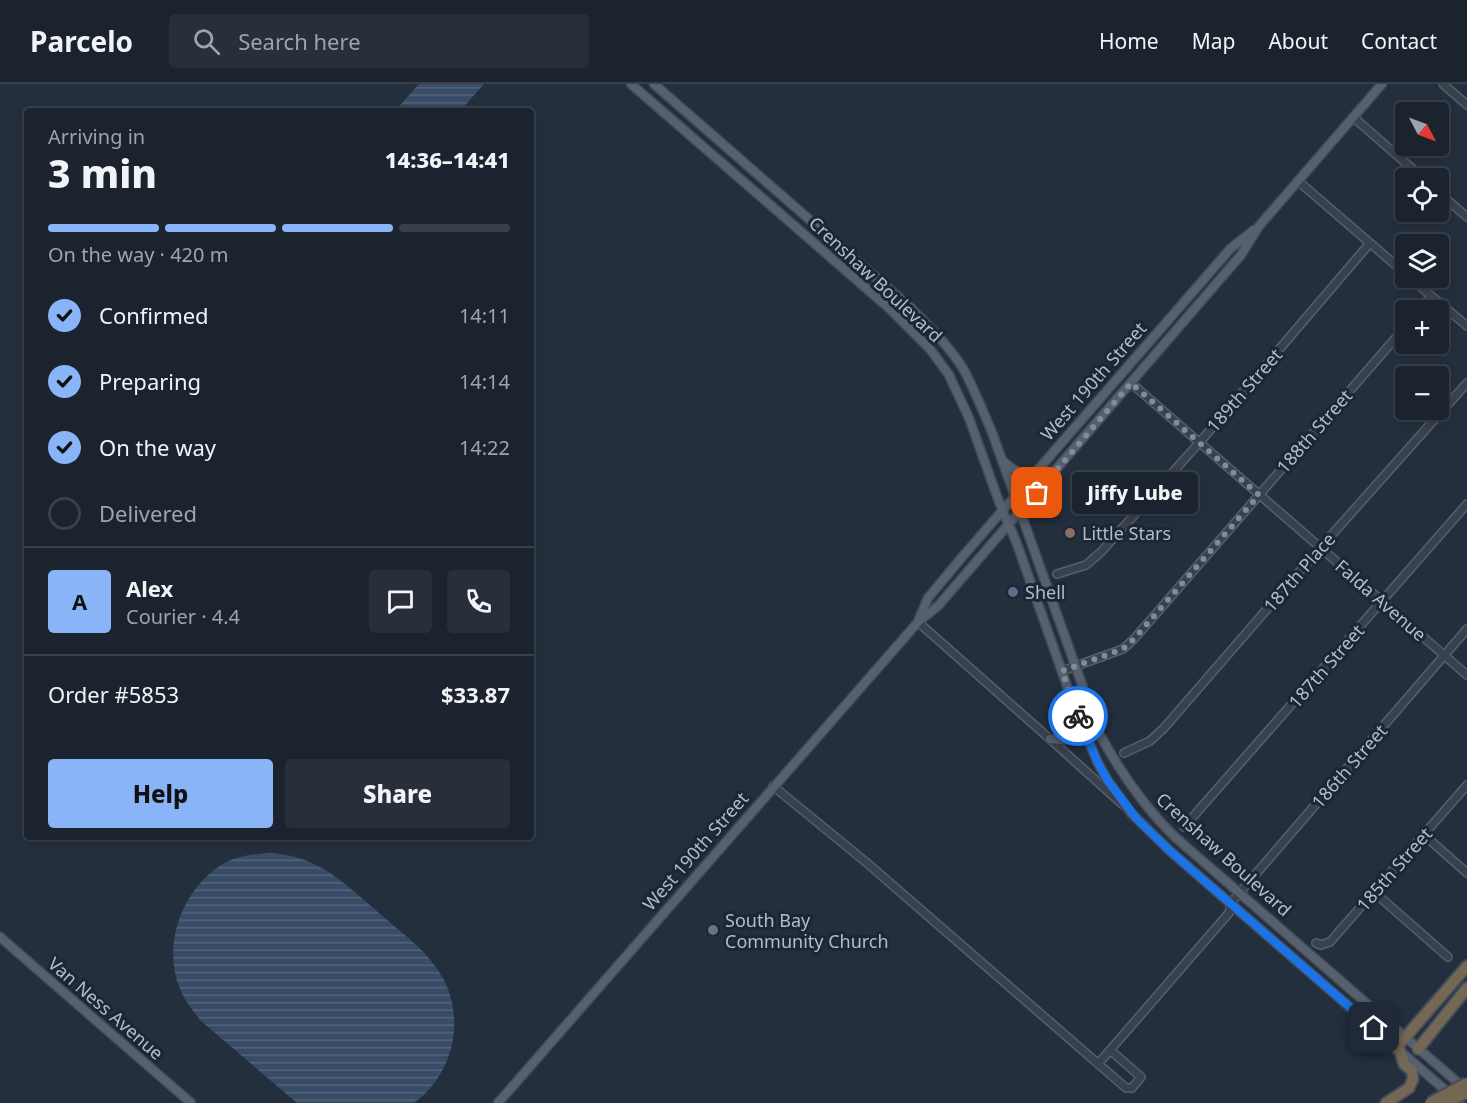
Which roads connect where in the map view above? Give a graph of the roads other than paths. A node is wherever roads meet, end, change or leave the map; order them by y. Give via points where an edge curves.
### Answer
1 (631, 84) edge
2 (654, 84) edge
3 (1382, 84) edge
4 (1443, 84) edge
5 (1467, 105) edge
6 (1353, 117) junction
7 (1412, 168) edge
8 (1298, 181) junction
9 (1449, 201) edge
10 (1467, 217) edge
11 (1259, 226) junction
12 (1370, 243) junction
13 (1395, 265) edge
14 (1422, 288) edge
15 (1431, 296) junction
16 (900, 298) junction
17 (1428, 300) edge
18 (890, 309) junction
19 (1467, 326) edge
20 (1395, 339) edge
21 (1467, 382) edge
22 (1131, 383) junction
23 (1199, 443) junction
24 (1001, 459) junction
25 (1037, 472) junction
26 (1259, 495) junction
27 (1015, 497) junction
28 (1467, 504) edge
29 (1003, 511) junction
30 (1020, 512) junction
31 (1009, 524) junction
32 (1320, 548) junction
33 (1057, 574) dead end
34 (1383, 602) junction
35 (918, 622) junction
36 (1467, 629) edge
37 (1444, 655) junction
38 (1076, 666) junction
39 (1062, 671) junction
40 (1467, 675) edge
41 (1100, 735) junction
42 (1086, 738) junction
43 (1050, 739) junction
44 (1124, 753) dead end
45 (1467, 785) edge
46 (773, 786) junction
47 (1131, 813) junction
48 (1184, 827) dead end
49 (1424, 835) junction
50 (1467, 873) edge
51 (1374, 892) junction
52 (1240, 893) junction
53 (1232, 903) junction
54 (0, 938) edge
55 (1316, 943) dead end
56 (1448, 957) dead end
57 (1467, 966) edge
58 (1467, 988) edge
59 (1404, 1037) junction
60 (1398, 1049) junction
61 (1418, 1049) junction
62 (1110, 1050) junction
63 (1098, 1064) junction
64 (1467, 1083) edge
65 (1467, 1091) edge
66 (1467, 1098) edge
67 (191, 1103) edge
68 (498, 1103) edge
69 (1386, 1103) edge
70 (1430, 1103) edge
71 (1447, 1103) edge
72 (1459, 1103) edge

1 - 18 main road, Crenshaw Boulevard
2 - 16 main road, Crenshaw Boulevard
3 - 6 main road, West 190th Street
4 - 5 street
6 - 7 street
6 - 8 main road, West 190th Street
8 - 11 main road, West 190th Street
8 - 12 street
9 - 10 street
11 - 22 main road, West 190th Street via 1241,255
11 - 25 main road, West 190th Street via 1231,248
12 - 13 street
12 - 23 street, 189th Street
14 - 15 street
15 - 17 street
15 - 19 street
16 - 18 main road
16 - 24 main road, Crenshaw Boulevard via 963,368
18 - 29 main road, Crenshaw Boulevard via 930,349 949,375
20 - 26 street, 188th Street
21 - 32 street, 187th Place
22 - 23 street, Falda Avenue
22 - 30 main road, West 190th Street
23 - 26 street, Falda Avenue
23 - 33 street, 189th Street via 1093,560
24 - 25 main road via 1015,471
24 - 27 main road, Crenshaw Boulevard
25 - 27 main road, West 190th Street
26 - 32 street, Falda Avenue
26 - 38 street, 188th Street via 1134,639 1123,649
27 - 29 main road, West 190th Street
27 - 30 main road, Crenshaw Boulevard
28 - 34 street, 187th Street
29 - 31 main road, Crenshaw Boulevard
29 - 35 main road, West 190th Street via 928,598
30 - 31 main road, West 190th Street
30 - 38 main road, Crenshaw Boulevard
31 - 35 main road, West 190th Street via 938,606
31 - 39 main road, Crenshaw Boulevard
32 - 34 street, Falda Avenue
32 - 44 street, 187th Place via 1164,728 1150,741
34 - 37 street, Falda Avenue
34 - 48 street, 187th Street
35 - 43 street
35 - 46 main road, West 190th Street
36 - 37 street, 186th Street
37 - 40 street, Falda Avenue
37 - 52 street, 186th Street
38 - 39 street, 188th Street
38 - 41 main road, Crenshaw Boulevard
39 - 42 main road, Crenshaw Boulevard
41 - 42 main road
41 - 52 main road, Crenshaw Boulevard via 1122,774 1154,815
42 - 43 main road
42 - 47 main road, Crenshaw Boulevard via 1108,781
43 - 47 street
45 - 49 street, 185th Street
46 - 63 street
46 - 68 main road, West 190th Street
47 - 53 main road, Crenshaw Boulevard
49 - 50 street
49 - 51 street, 185th Street
51 - 55 street, 185th Street via 1330,942
51 - 56 street
52 - 53 street, 186th Street
52 - 59 main road, Crenshaw Boulevard
53 - 60 main road, Crenshaw Boulevard
53 - 62 street, 186th Street via 1229,913
54 - 67 main road, Van Ness Avenue
57 - 59 highway
58 - 61 highway
59 - 60 highway
59 - 61 main road, Crenshaw Boulevard
60 - 69 highway via 1413,1079 1410,1088
60 - 72 main road, Crenshaw Boulevard
61 - 65 main road, Crenshaw Boulevard
62 - 63 street, 186th Street
62 - 63 street via 1141,1077 1132,1088 1126,1088
64 - 70 highway, bridge
65 - 71 highway, bridge
66 - 72 highway

